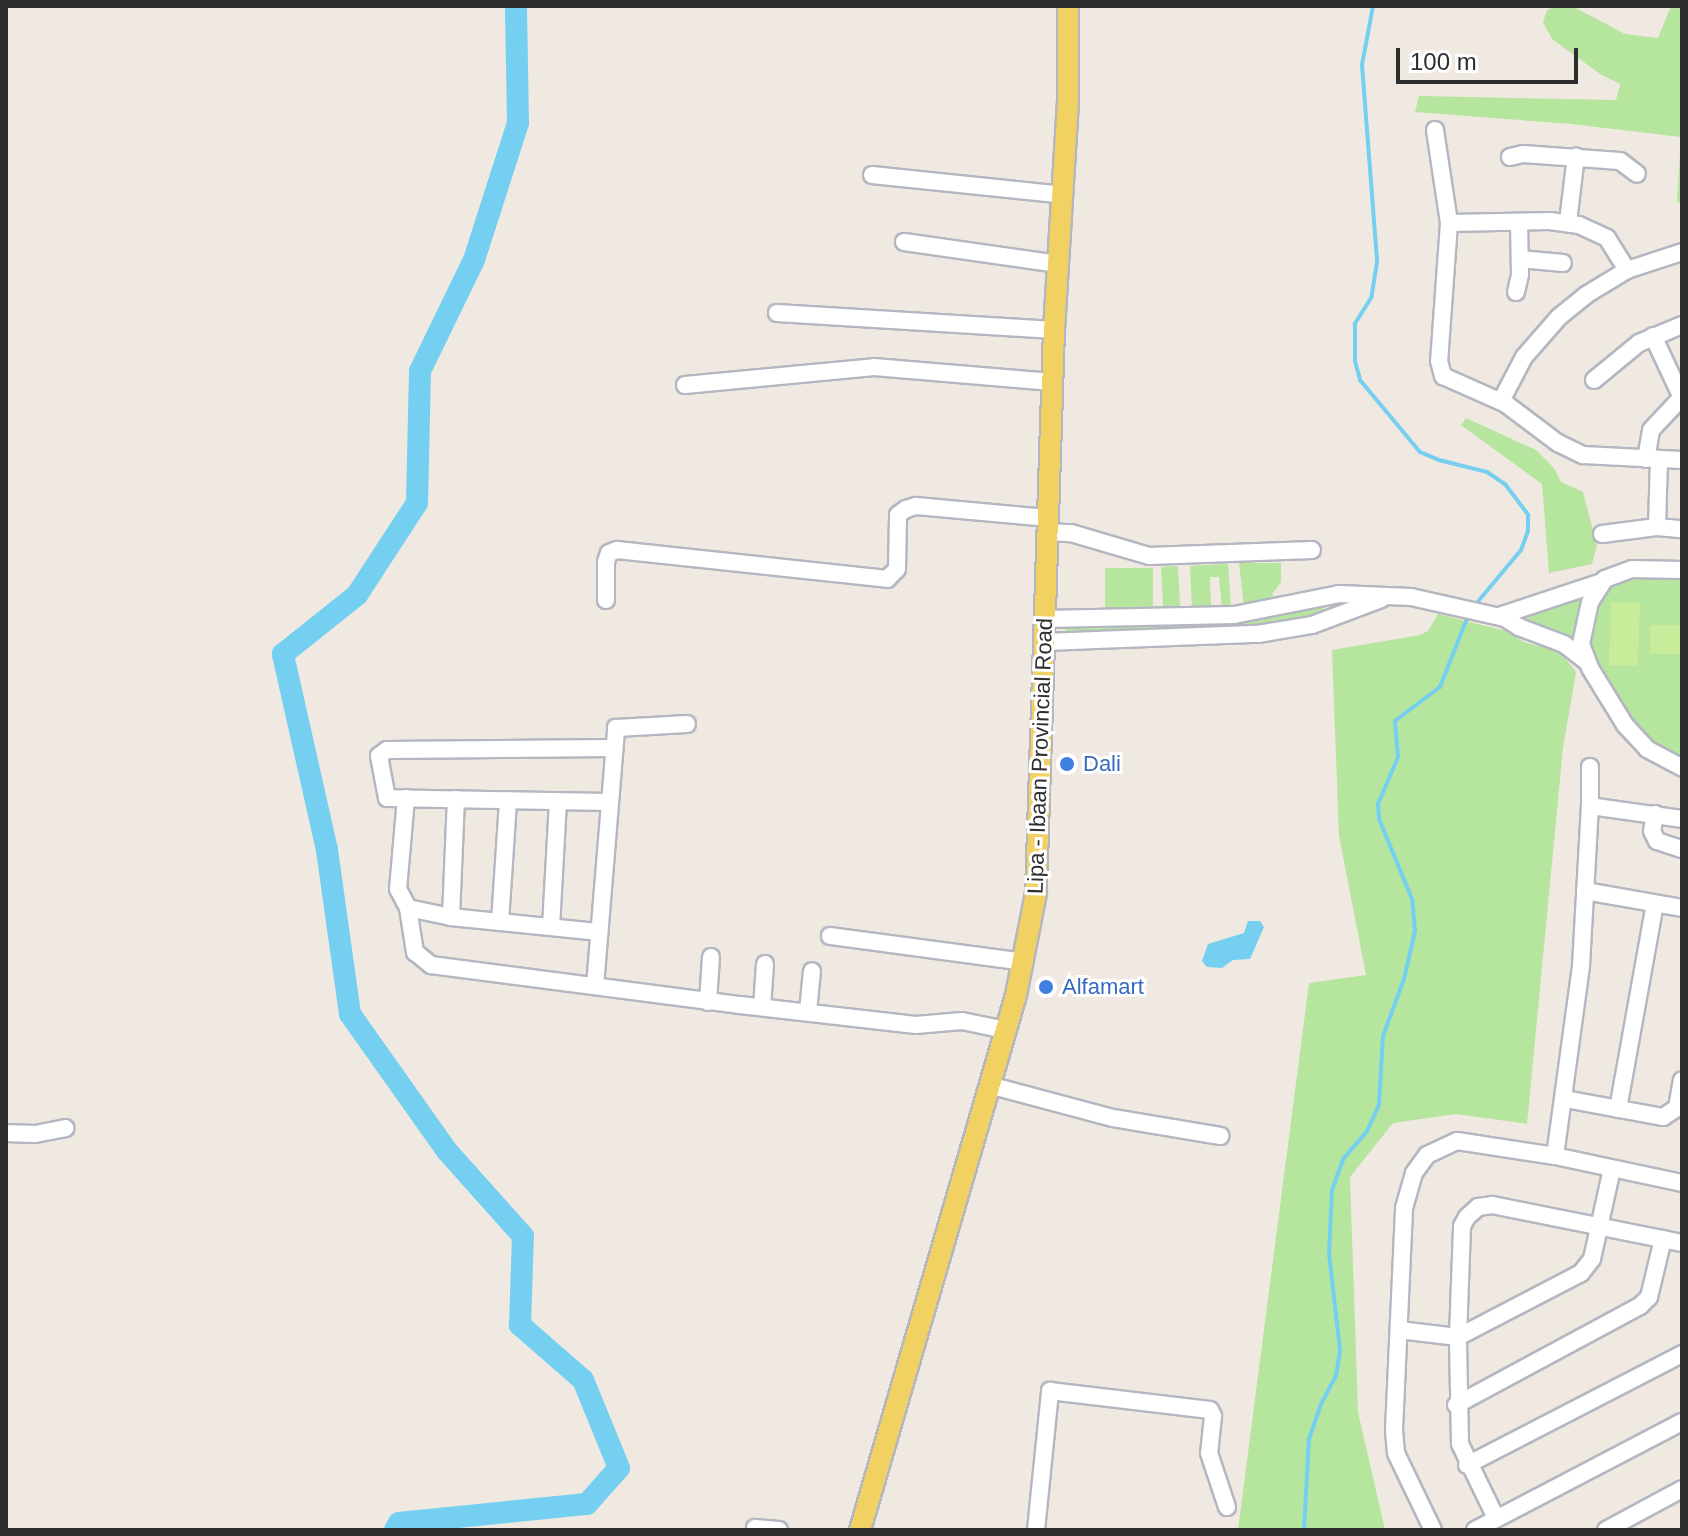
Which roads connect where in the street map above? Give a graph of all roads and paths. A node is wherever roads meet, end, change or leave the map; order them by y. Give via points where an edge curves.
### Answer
1 (1068, 6) edge
2 (1435, 130) dead end
3 (1576, 156) junction
4 (1510, 157) dead end
5 (1637, 174) dead end
6 (872, 175) dead end
7 (1064, 195) junction
8 (1519, 222) junction
9 (1568, 222) junction
10 (1449, 223) junction
11 (904, 242) dead end
12 (1682, 252) edge
13 (1520, 259) junction
14 (1563, 263) dead end
15 (1058, 264) junction
16 (1627, 270) junction
17 (1516, 292) dead end
18 (777, 313) dead end
19 (1682, 325) edge
20 (1054, 330) junction
21 (1653, 336) junction
22 (1594, 380) dead end
23 (1052, 382) junction
24 (685, 385) dead end
25 (1682, 398) edge
26 (1501, 401) junction
27 (1653, 459) junction
28 (1682, 460) edge
29 (1049, 525) junction
30 (1657, 527) junction
31 (1682, 529) edge
32 (1602, 534) dead end
33 (1312, 550) dead end
34 (1682, 570) edge
35 (1602, 582) junction
36 (1387, 597) junction
37 (606, 600) dead end
38 (1498, 616) junction
39 (1046, 619) junction
40 (1045, 642) junction
41 (1586, 661) junction
42 (687, 724) dead end
43 (613, 748) junction
44 (1590, 767) dead end
45 (1682, 768) edge
46 (406, 798) junction
47 (456, 799) junction
48 (508, 800) junction
49 (558, 801) junction
50 (609, 802) junction
51 (1590, 806) junction
52 (1655, 814) junction
53 (1682, 819) edge
54 (1682, 849) edge
55 (1585, 891) junction
56 (1655, 904) junction
57 (408, 908) junction
58 (1682, 908) edge
59 (451, 917) junction
60 (500, 922) junction
61 (551, 927) junction
62 (599, 932) junction
63 (830, 936) dead end
64 (711, 957) dead end
65 (1024, 962) junction
66 (765, 964) dead end
67 (812, 971) dead end
68 (595, 986) junction
69 (708, 1002) junction
70 (762, 1007) junction
71 (808, 1011) junction
72 (1006, 1030) junction
73 (1682, 1080) edge
74 (989, 1085) junction
75 (1565, 1099) junction
76 (1618, 1109) junction
77 (65, 1128) dead end
78 (6, 1133) edge
79 (1220, 1136) dead end
80 (1555, 1156) junction
81 (1612, 1169) junction
82 (1682, 1183) edge
83 (1599, 1227) junction
84 (1663, 1239) junction
85 (1682, 1243) edge
86 (1399, 1330) junction
87 (1458, 1337) junction
88 (1682, 1354) edge
89 (1456, 1405) junction
90 (1682, 1422) edge
91 (1467, 1465) junction
92 (1682, 1489) edge
93 (1227, 1507) dead end
94 (1496, 1518) junction
95 (755, 1528) edge
96 (779, 1530) edge
97 (860, 1530) edge
98 (1036, 1530) edge
99 (1433, 1530) edge
100 (1475, 1530) edge
101 (1606, 1530) edge

1 - 7 main road, Lipa - Ibaan Provincial Road
2 - 10 street
3 - 4 street
3 - 5 street via 1620,161
3 - 9 street
6 - 7 street
7 - 15 main road, Lipa - Ibaan Provincial Road
8 - 9 street
8 - 10 street
8 - 13 street
9 - 16 street via 1607,238
10 - 26 street via 1440,371 1454,383
11 - 15 street
12 - 16 street
13 - 14 street
13 - 17 street
15 - 20 main road, Lipa - Ibaan Provincial Road
16 - 26 street via 1586,295 1546,330 1519,365
18 - 20 street
19 - 21 street
20 - 23 main road, Lipa - Ibaan Provincial Road
21 - 22 street
21 - 25 street
23 - 24 street via 874,367
23 - 29 main road, Lipa - Ibaan Provincial Road
25 - 27 street via 1651,430
26 - 27 street via 1583,455
27 - 28 street
27 - 30 street
29 - 33 street via 1149,556
29 - 37 street via 916,506 906,509 898,515 897,569 887,579 617,550 606,562
29 - 39 main road, Lipa - Ibaan Provincial Road
30 - 31 street
30 - 32 street
34 - 35 street via 1632,569
35 - 38 street
35 - 41 street via 1582,628
36 - 38 street via 1442,601
36 - 39 street via 1339,594 1234,615
36 - 40 street via 1312,625 1258,634
38 - 41 street via 1564,644
39 - 40 main road, Lipa - Ibaan Provincial Road
40 - 65 main road, Lipa - Ibaan Provincial Road via 1038,872
41 - 45 street via 1639,741
42 - 43 street via 616,728
43 - 46 street via 380,752 384,796
43 - 50 street
44 - 51 street
46 - 47 street
46 - 57 street via 398,889
47 - 48 street
47 - 59 street
48 - 49 street
48 - 60 street
49 - 50 street
49 - 61 street
50 - 62 street
51 - 52 street
51 - 55 street
52 - 53 street
52 - 54 street via 1652,831 1657,841
55 - 56 street
55 - 75 street
56 - 58 street
56 - 76 street
57 - 59 street
57 - 68 street via 415,952 431,965
59 - 60 street
60 - 61 street
61 - 62 street
62 - 68 street
63 - 65 street
64 - 69 street
65 - 72 main road, Lipa - Ibaan Provincial Road
66 - 70 street
67 - 71 street
68 - 69 street
69 - 70 street
70 - 71 street
71 - 72 street via 916,1025 962,1021
72 - 74 main road, Lipa - Ibaan Provincial Road
73 - 76 street via 1672,1114
74 - 79 street via 1113,1118
74 - 97 main road, Lipa - Ibaan Provincial Road
75 - 76 street
75 - 80 street
77 - 78 street
80 - 81 street
80 - 86 street via 1457,1141 1427,1155 1408,1188
81 - 82 street
81 - 83 street
83 - 84 street
83 - 87 street via 1592,1259 1581,1273
83 - 87 street via 1492,1205 1478,1207 1462,1226
84 - 85 street
84 - 89 street via 1649,1297 1640,1306
86 - 87 street
86 - 99 street via 1396,1453
87 - 89 street
88 - 91 street
89 - 91 street
90 - 94 street
91 - 94 street
92 - 101 street
93 - 98 street via 1209,1453 1210,1410 1050,1391
94 - 100 street
95 - 96 street

